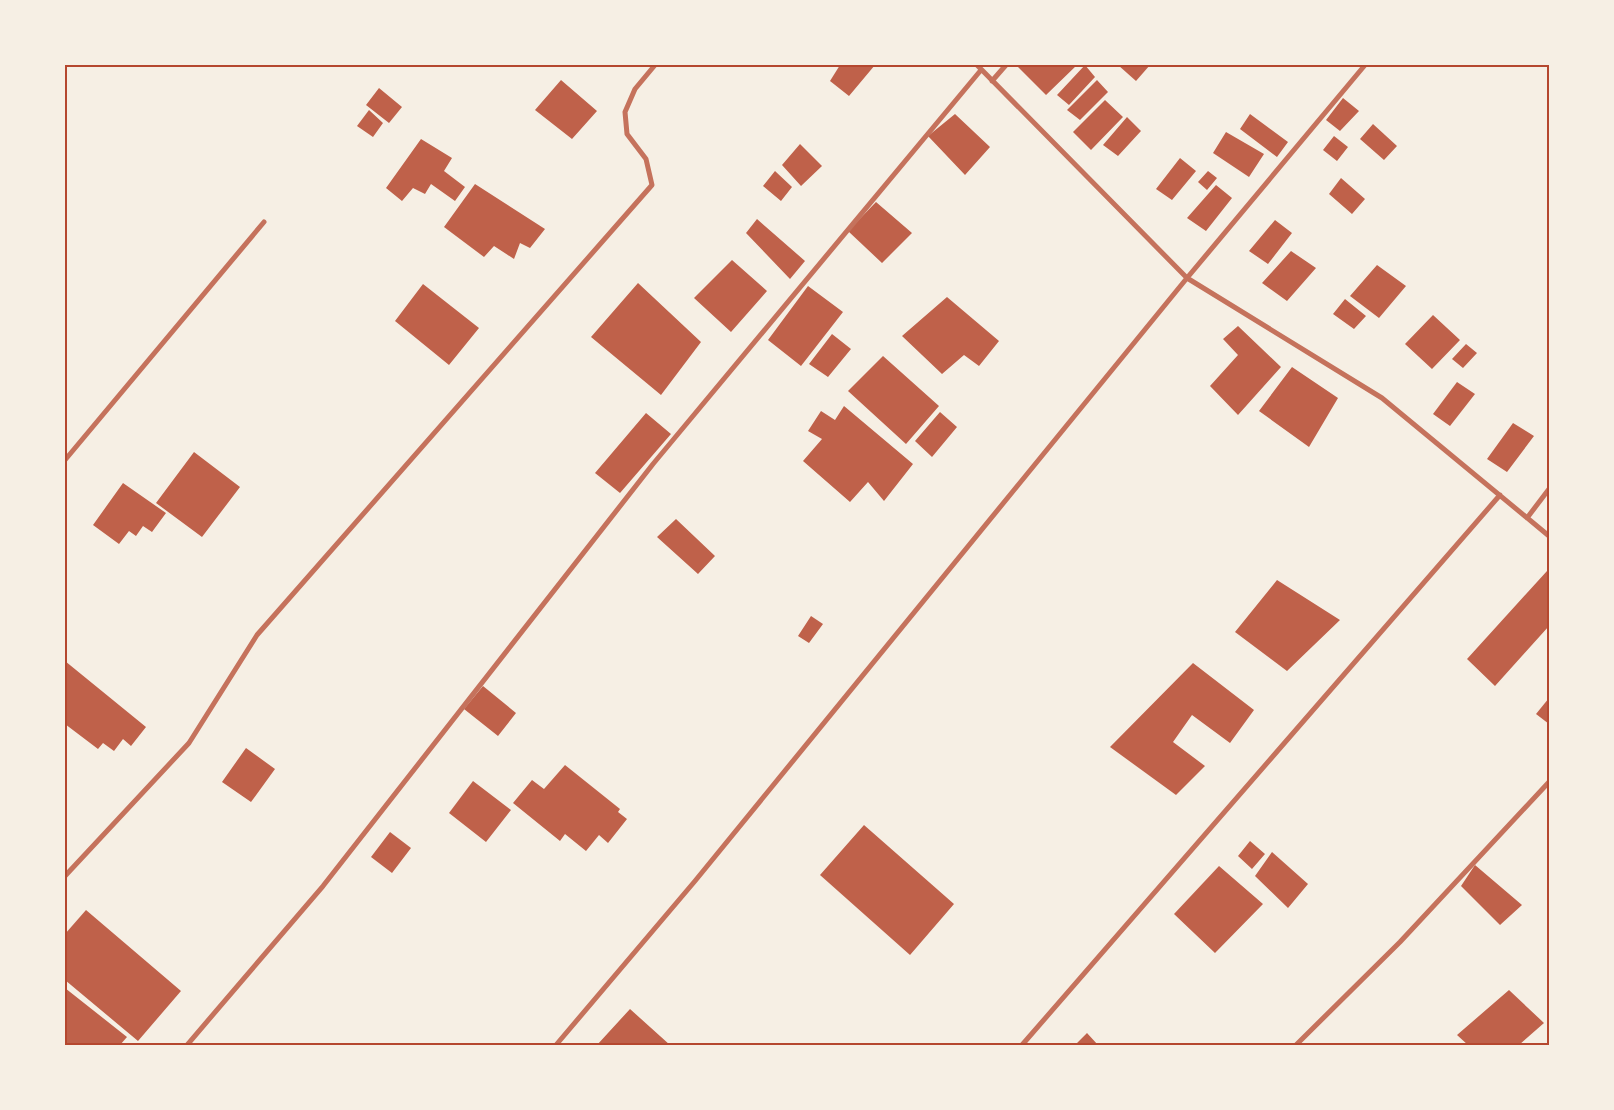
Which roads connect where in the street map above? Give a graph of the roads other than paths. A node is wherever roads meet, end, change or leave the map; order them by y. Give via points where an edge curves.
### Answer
1 (655, 65) edge
2 (1006, 65) edge
3 (1365, 65) edge
4 (979, 67) edge
5 (992, 81) junction
6 (264, 222) dead end
7 (1187, 278) junction
8 (65, 460) edge
9 (1549, 489) edge
10 (1500, 495) junction
11 (1527, 518) junction
12 (1549, 536) edge
13 (1549, 782) edge
14 (65, 876) edge
15 (187, 1045) edge
16 (556, 1045) edge
17 (1022, 1045) edge
18 (1296, 1045) edge

1 - 14 street via 635,89 625,112 627,134 646,159 652,185 257,635 190,743
2 - 5 street
3 - 7 street
4 - 5 street
4 - 15 street via 653,464 322,886
5 - 7 street
6 - 8 street
7 - 10 street via 1382,398
7 - 16 street via 695,881
9 - 11 street
10 - 11 street
10 - 17 street
11 - 12 street
13 - 18 street via 1400,942

